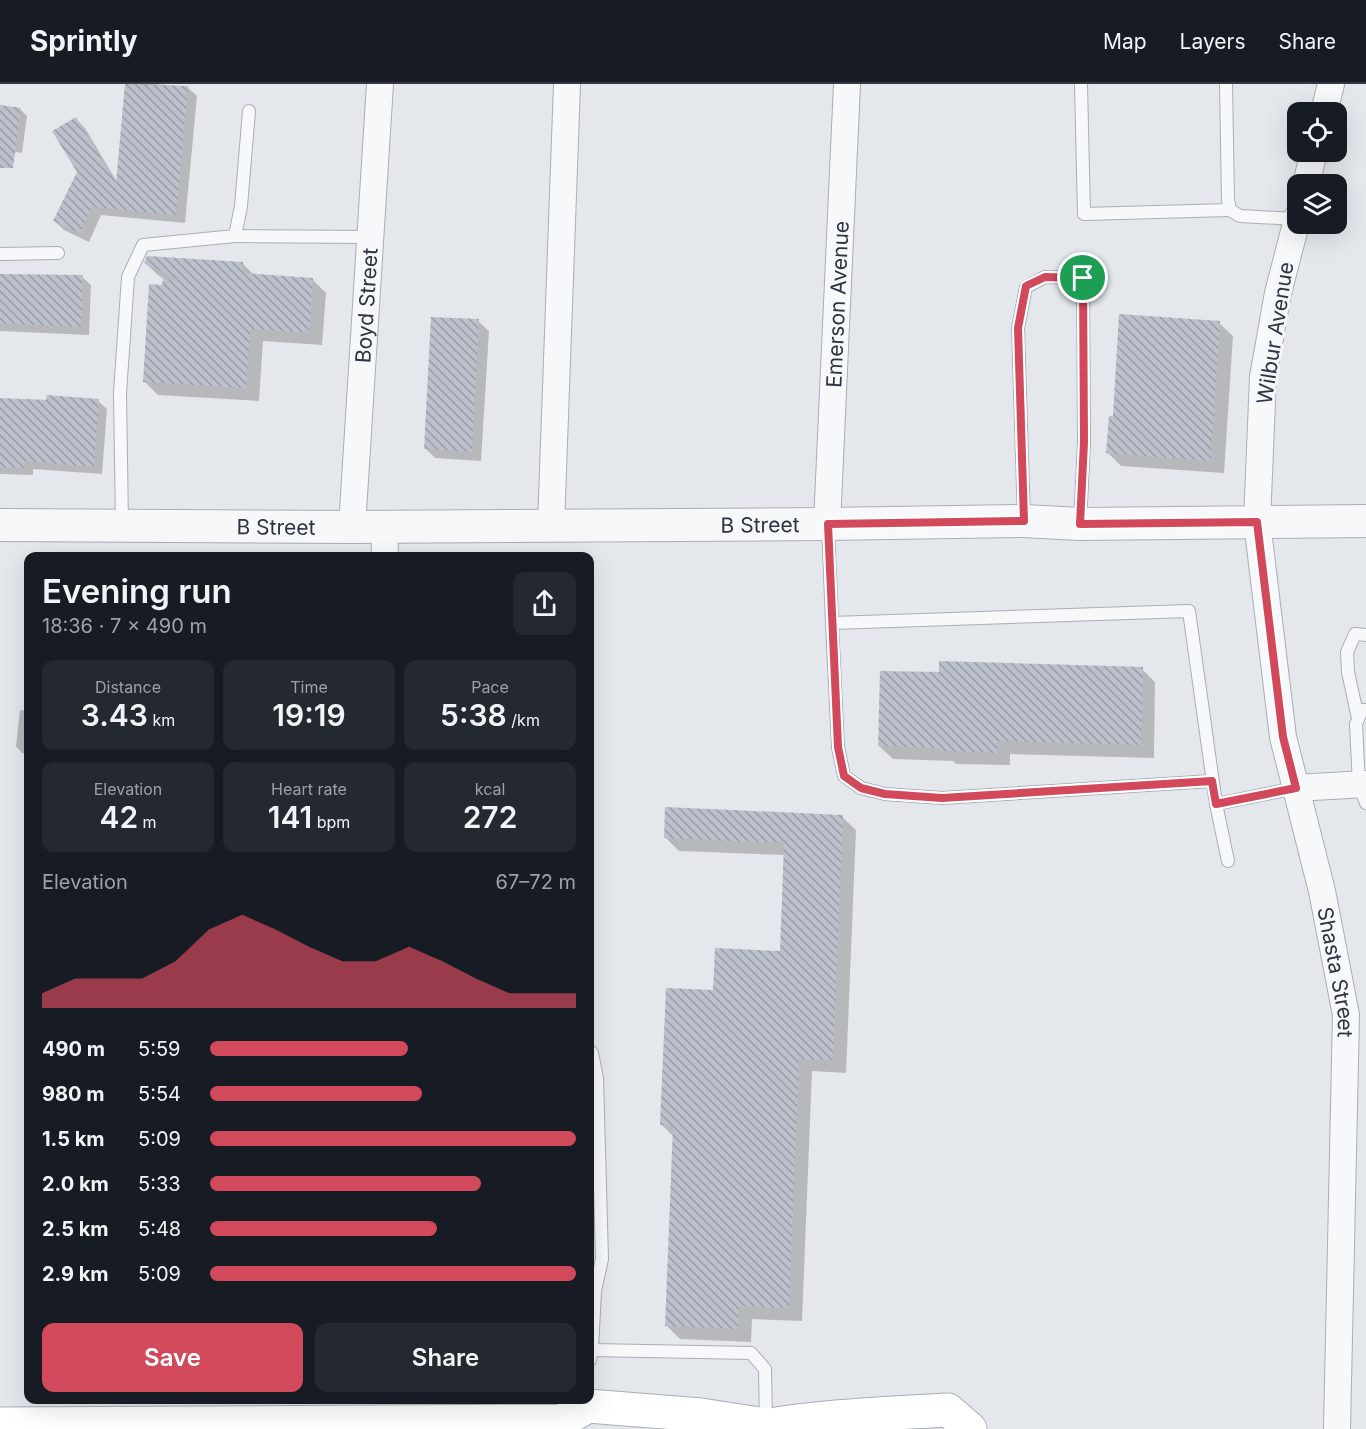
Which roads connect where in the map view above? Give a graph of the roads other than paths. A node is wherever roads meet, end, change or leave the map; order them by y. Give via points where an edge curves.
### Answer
1 (380, 84) edge
2 (567, 84) edge
3 (847, 84) edge
4 (1081, 84) edge
5 (1226, 84) edge
6 (1331, 84) edge
7 (1326, 102) edge
8 (249, 111) dead end
9 (1230, 210) junction
10 (1287, 218) edge
11 (1293, 234) edge
12 (235, 236) junction
13 (371, 237) junction
14 (58, 253) dead end
15 (0, 254) edge
16 (1024, 521) junction
17 (1366, 521) edge
18 (1257, 522) junction
19 (828, 524) junction
20 (1080, 524) junction
21 (0, 525) edge
22 (122, 525) junction
23 (551, 526) junction
24 (352, 527) junction
25 (384, 541) edge
26 (832, 622) junction
27 (1366, 635) edge
28 (1362, 714) edge
29 (1212, 781) junction
30 (1296, 788) junction
31 (1364, 791) edge
32 (1216, 804) junction
33 (1228, 861) dead end
34 (1356, 1015) edge
35 (594, 1063) edge
36 (594, 1307) edge
37 (594, 1355) edge
38 (385, 1410) edge
39 (568, 1410) edge
40 (0, 1424) edge
41 (757, 1427) edge
42 (970, 1429) edge
43 (1337, 1429) edge

1 - 13 street, Boyd Street
2 - 23 street
3 - 19 street, Emerson Avenue
4 - 9 lane via 1083,213
5 - 9 lane
6 - 7 street
8 - 12 lane
9 - 10 lane via 1240,216
11 - 18 street, Wilbur Avenue via 1263,377
12 - 13 lane
12 - 22 lane via 143,245 128,277 120,393
13 - 24 street, Boyd Street
14 - 15 lane
16 - 19 street, B Street
16 - 20 street, B Street
16 - 20 lane via 1018,328 1026,286 1045,277 1083,278
17 - 18 street, B Street
18 - 20 street, B Street
18 - 30 street, Shasta Street via 1283,737
19 - 23 street, B Street
19 - 26 lane
21 - 22 street, B Street
22 - 24 street, B Street
23 - 25 street, B Street
24 - 25 street, B Street
26 - 29 lane via 838,747 844,776 861,788 885,794 942,798
26 - 29 lane via 1189,610
27 - 28 lane via 1355,634 1347,652 1348,672
28 - 31 lane via 1356,724
29 - 32 lane
30 - 31 street
30 - 32 lane
30 - 34 street, Shasta Street
32 - 33 lane
34 - 43 street, Shasta Street
35 - 36 lane via 602,1259
37 - 41 lane via 752,1353 765,1369
38 - 39 main road
38 - 40 main road
39 - 41 main road via 588,1406 701,1415
41 - 42 main road via 948,1410

